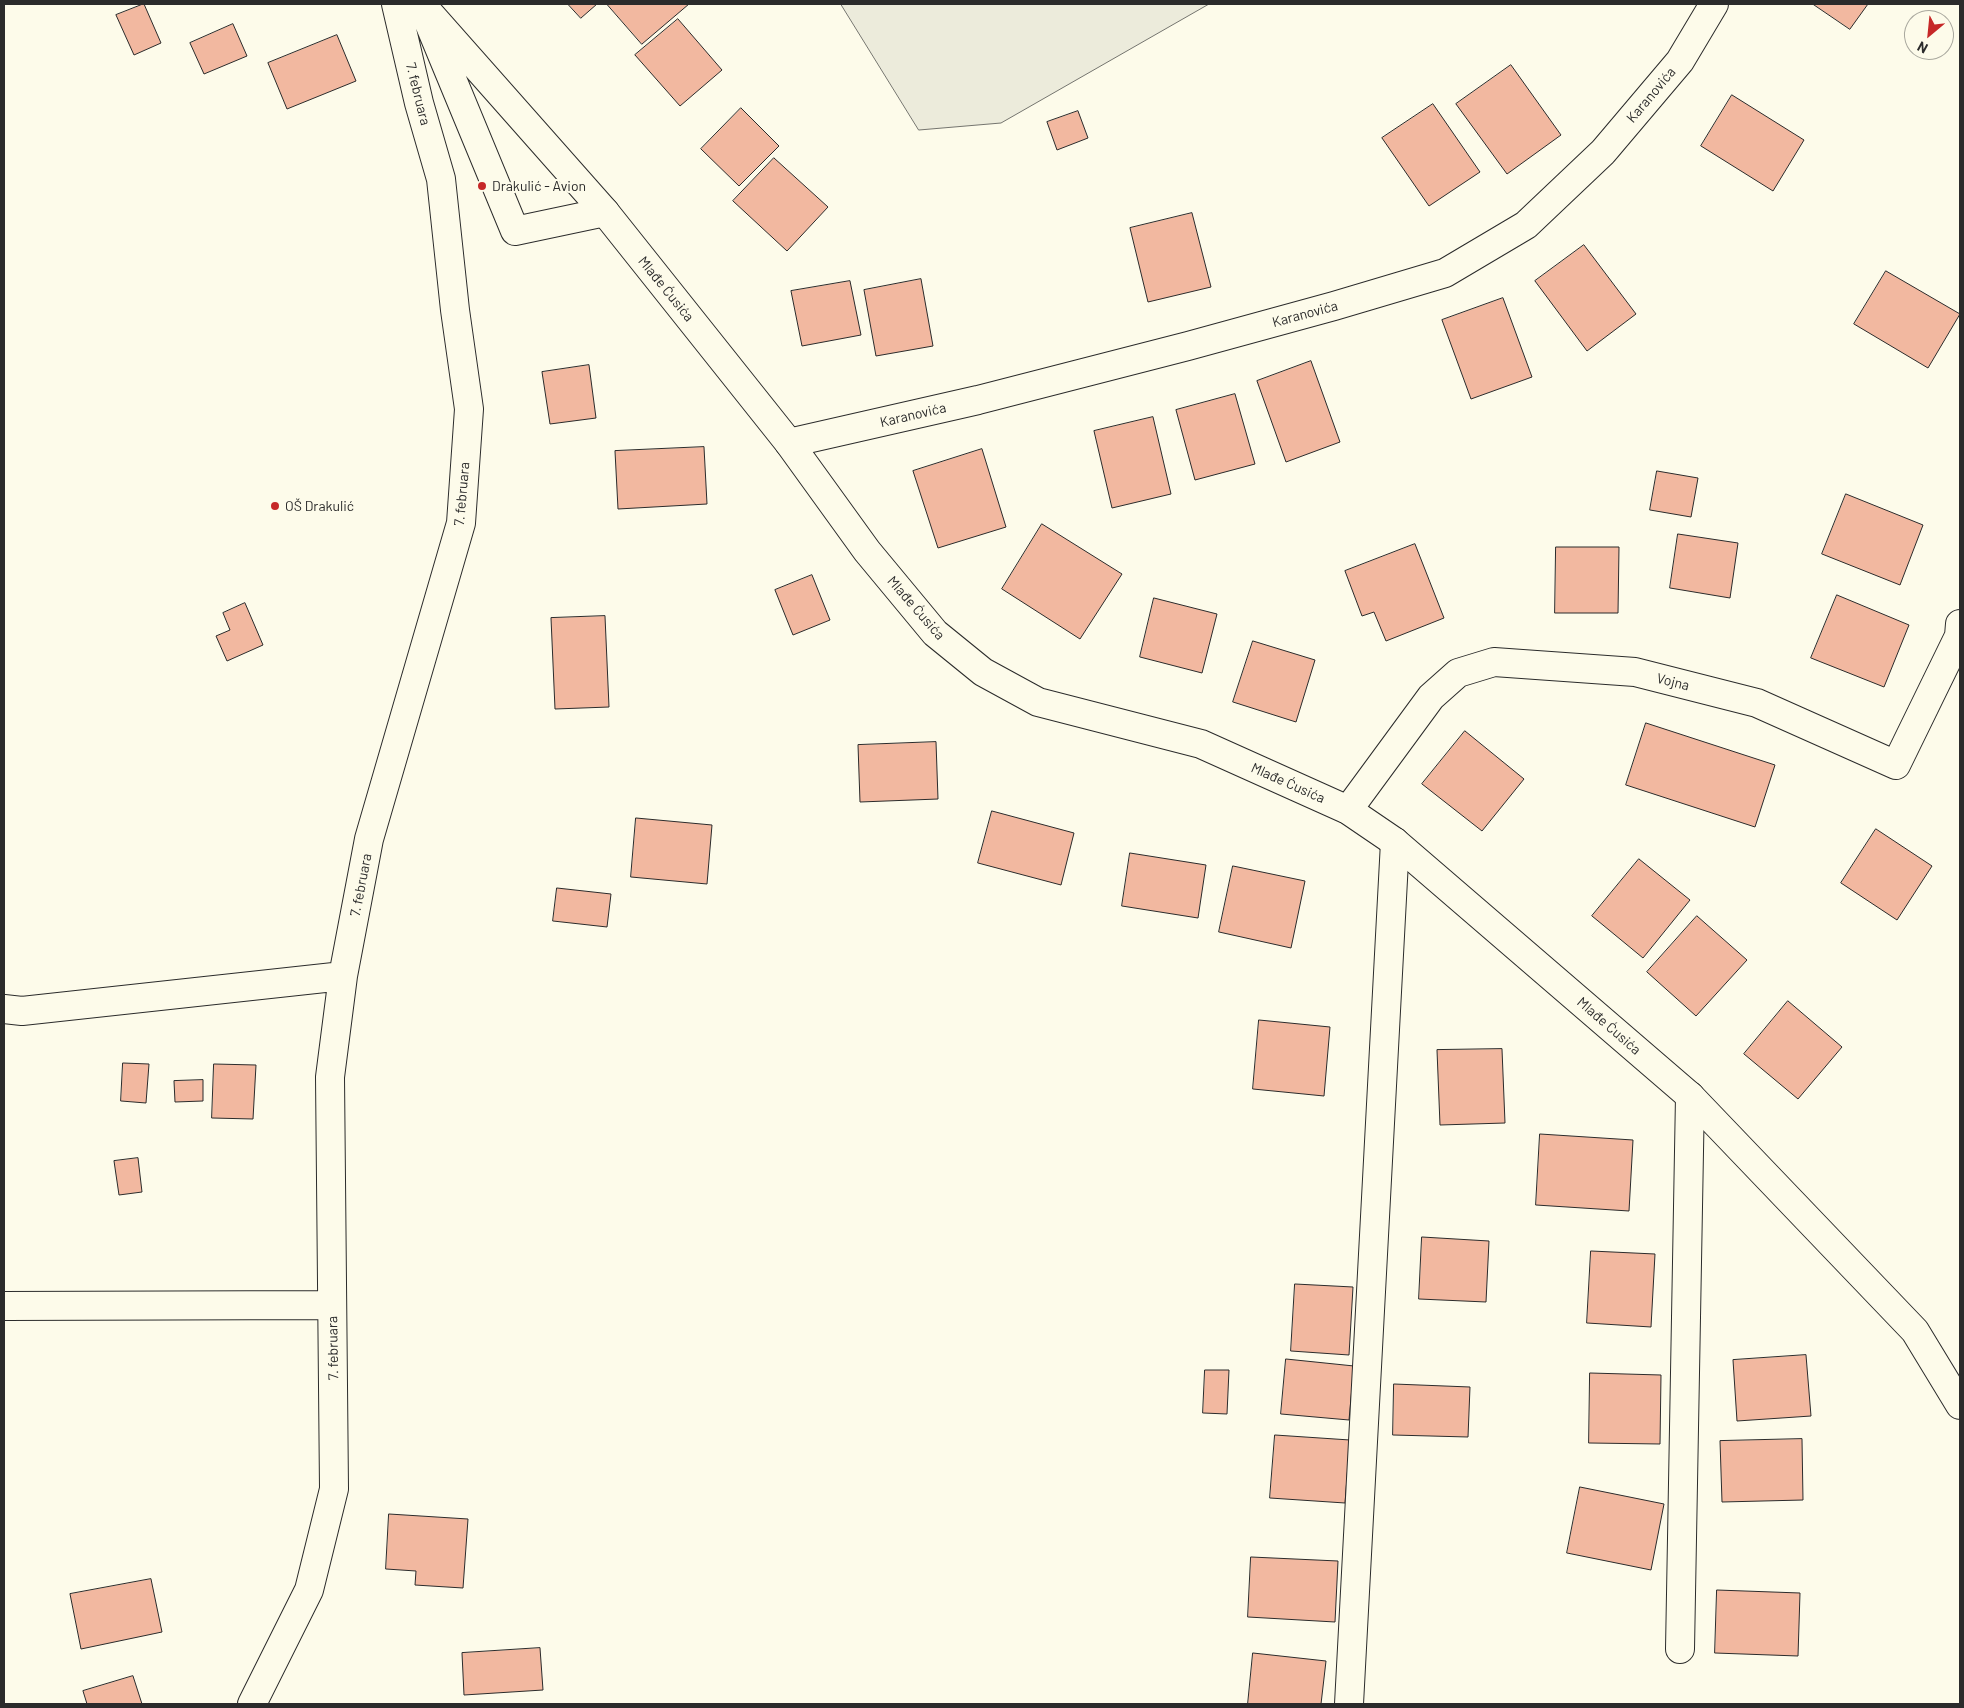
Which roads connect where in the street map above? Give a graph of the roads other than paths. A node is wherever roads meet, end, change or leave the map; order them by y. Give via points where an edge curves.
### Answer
1 (396, 4) edge
2 (420, 4) edge
3 (1714, 4) edge
4 (605, 212) junction
5 (789, 443) junction
6 (1960, 624) edge
7 (1348, 810) junction
8 (1395, 842) junction
9 (343, 976) junction
10 (4, 1009) edge
11 (1690, 1096) junction
12 (332, 1305) junction
13 (4, 1306) edge
14 (1960, 1405) edge
15 (1680, 1648) dead end
16 (252, 1704) edge
17 (1349, 1704) edge

1 - 9 street, 7. februara via 441,179 469,409 461,523 369,839
2 - 4 street, Mlađe Ćusića
2 - 4 street, Mlađe Ćusića via 515,231
3 - 5 street, Karanovića via 1680,61 1603,152 1526,225 1445,273 1168,351 978,400
4 - 5 street, Mlađe Ćusića
5 - 7 street, Mlađe Ćusića via 868,551 935,633 983,672 1038,702 1200,744
6 - 7 street, Vojna via 1959,636 1896,765 1757,703 1635,672 1494,662 1458,673 1431,697
7 - 8 street, Mlađe Ćusića
8 - 11 street, Mlađe Ćusića
8 - 17 street
9 - 10 street via 22,1011
9 - 12 street, 7. februara via 330,1077
11 - 14 street, Mlađe Ćusića via 1915,1331
11 - 15 street
12 - 13 street
12 - 16 street, 7. februara via 334,1489 309,1590

